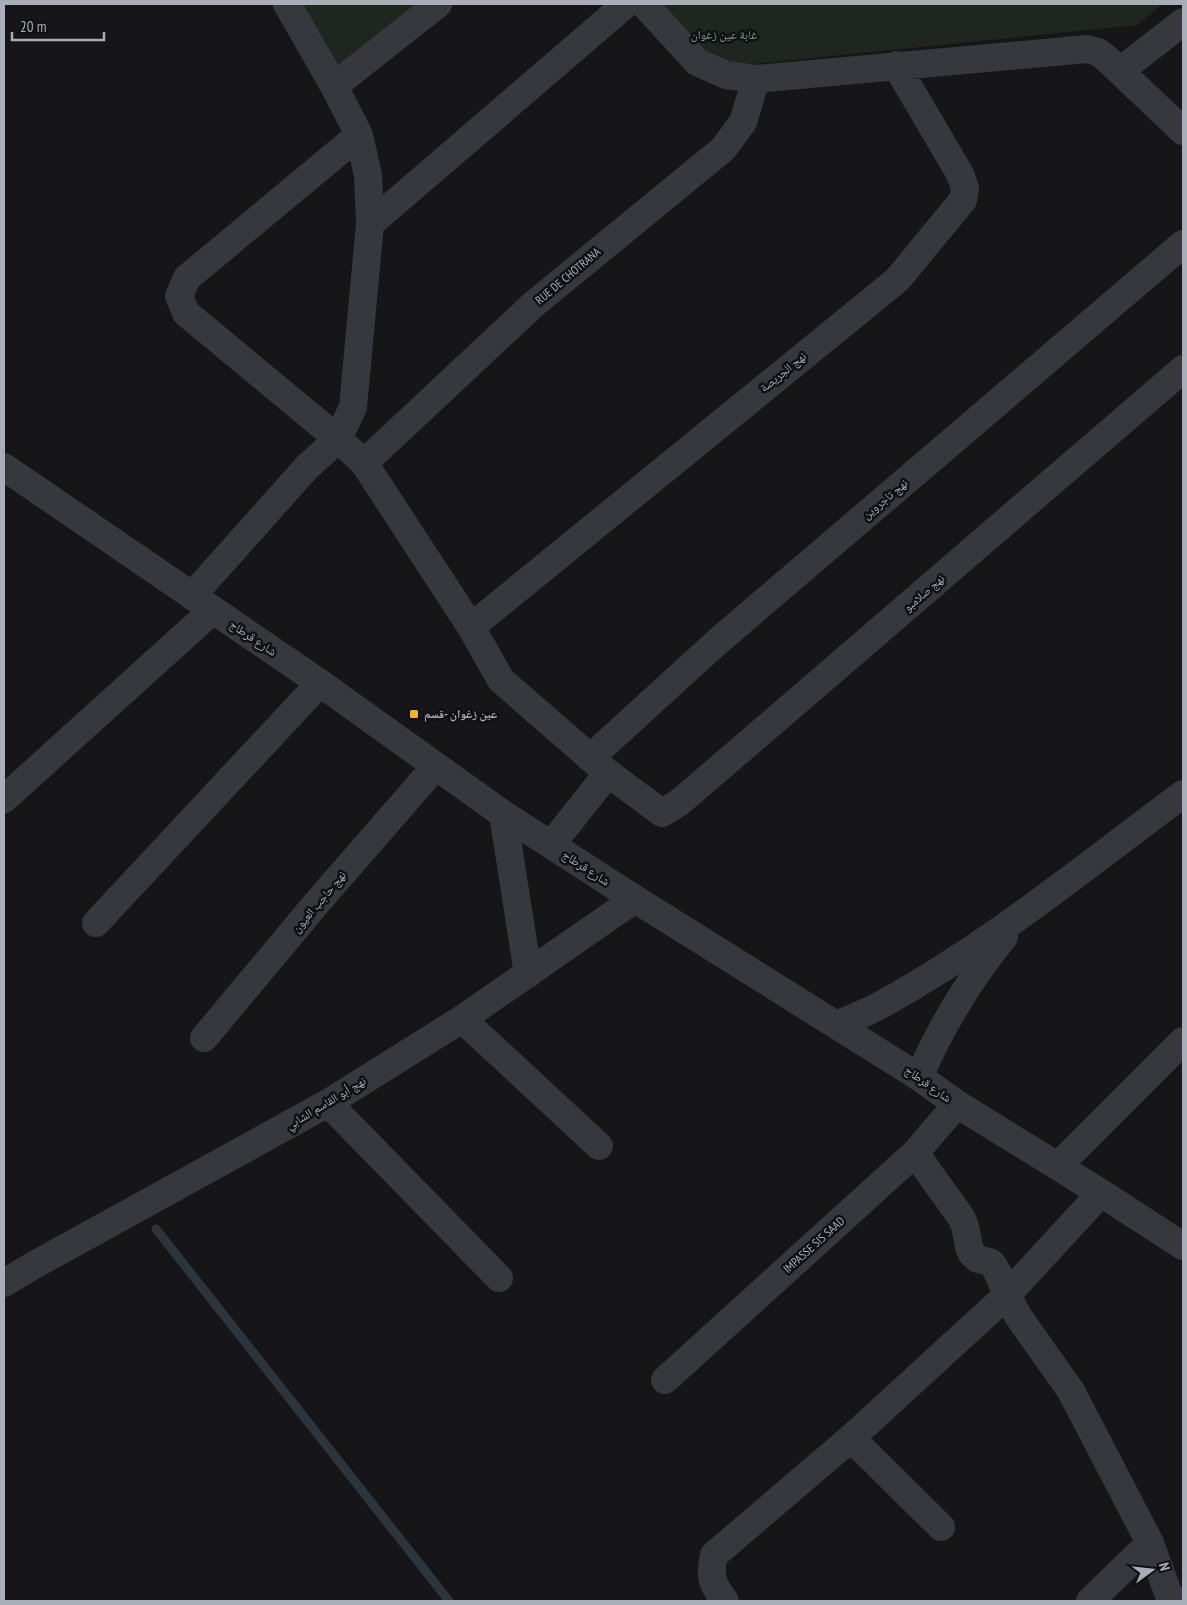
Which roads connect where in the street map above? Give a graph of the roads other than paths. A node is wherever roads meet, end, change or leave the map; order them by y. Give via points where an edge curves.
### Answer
1 (287, 4) edge
2 (438, 4) edge
3 (626, 4) edge
4 (644, 4) edge
5 (1183, 22) edge
6 (896, 65) junction
7 (1120, 71) junction
8 (756, 79) junction
9 (334, 86) junction
10 (1183, 131) edge
11 (359, 135) junction
12 (370, 224) junction
13 (1183, 244) edge
14 (1183, 369) edge
15 (338, 440) junction
16 (364, 463) junction
17 (4, 467) edge
18 (202, 603) junction
19 (471, 627) junction
20 (320, 683) junction
21 (599, 765) junction
22 (435, 767) junction
23 (1183, 794) edge
24 (4, 799) edge
25 (503, 814) junction
26 (551, 844) junction
27 (634, 900) junction
28 (1024, 913) junction
29 (96, 923) dead end
30 (528, 974) junction
31 (462, 1019) junction
32 (836, 1025) junction
33 (204, 1038) dead end
34 (1183, 1041) edge
35 (919, 1077) junction
36 (328, 1103) junction
37 (957, 1104) junction
38 (599, 1146) dead end
39 (915, 1153) junction
40 (1058, 1166) junction
41 (1101, 1193) junction
42 (1183, 1246) edge
43 (499, 1278) dead end
44 (4, 1283) edge
45 (1007, 1295) junction
46 (664, 1380) dead end
47 (850, 1438) junction
48 (941, 1527) dead end
49 (1150, 1543) junction
50 (724, 1601) edge
51 (1090, 1601) edge
52 (1175, 1601) edge

1 - 9 street
2 - 9 street
3 - 12 street
4 - 8 street via 697,62 726,75
5 - 7 street
6 - 7 street via 1087,49 1098,52
6 - 8 street
6 - 19 street, نهج الجريصة via 960,174 965,188 963,200 896,280
7 - 10 street
8 - 16 street, RUE DE CHOTRANA via 743,122 723,149 534,304
9 - 11 street
11 - 12 street via 368,175
11 - 15 street via 187,278 179,296 186,313
12 - 15 street via 353,406
13 - 21 street, نهج تاجروين via 716,643
14 - 21 street, نهج صلامبو via 680,802 662,813
15 - 16 street
15 - 18 street via 307,466
16 - 19 street
17 - 18 street, شارع قرطاج
18 - 20 street, شارع قرطاج
18 - 24 street
19 - 21 street via 502,680
20 - 22 street, شارع قرطاج
20 - 29 street
21 - 26 street, نهج تاجروين
22 - 25 street, شارع قرطاج
22 - 33 street, نهج حاجب العيون
23 - 28 street
25 - 26 street, شارع قرطاج
25 - 30 street
26 - 27 street, شارع قرطاج
27 - 30 street, نهج أبو القاسم الشابي
27 - 32 street, شارع قرطاج
28 - 32 street via 920,983
28 - 35 street via 982,964 953,1009
30 - 31 street, نهج أبو القاسم الشابي
31 - 36 street, نهج أبو القاسم الشابي
31 - 38 street
32 - 35 street, شارع قرطاج
34 - 40 street
35 - 37 street, شارع قرطاج
36 - 43 street
36 - 44 street, نهج أبو القاسم الشابي
37 - 39 street, IMPASSE SIS SAAD
37 - 40 street, شارع قرطاج
39 - 45 street via 961,1217 972,1254 990,1262 1000,1274
39 - 46 street, IMPASSE SIS SAAD
40 - 41 street, شارع قرطاج
41 - 42 street, شارع قرطاج
41 - 45 street
45 - 47 street
45 - 49 street via 1071,1391
47 - 48 street
47 - 50 street via 714,1556 710,1570 713,1586
49 - 51 street
49 - 52 street via 1168,1593

